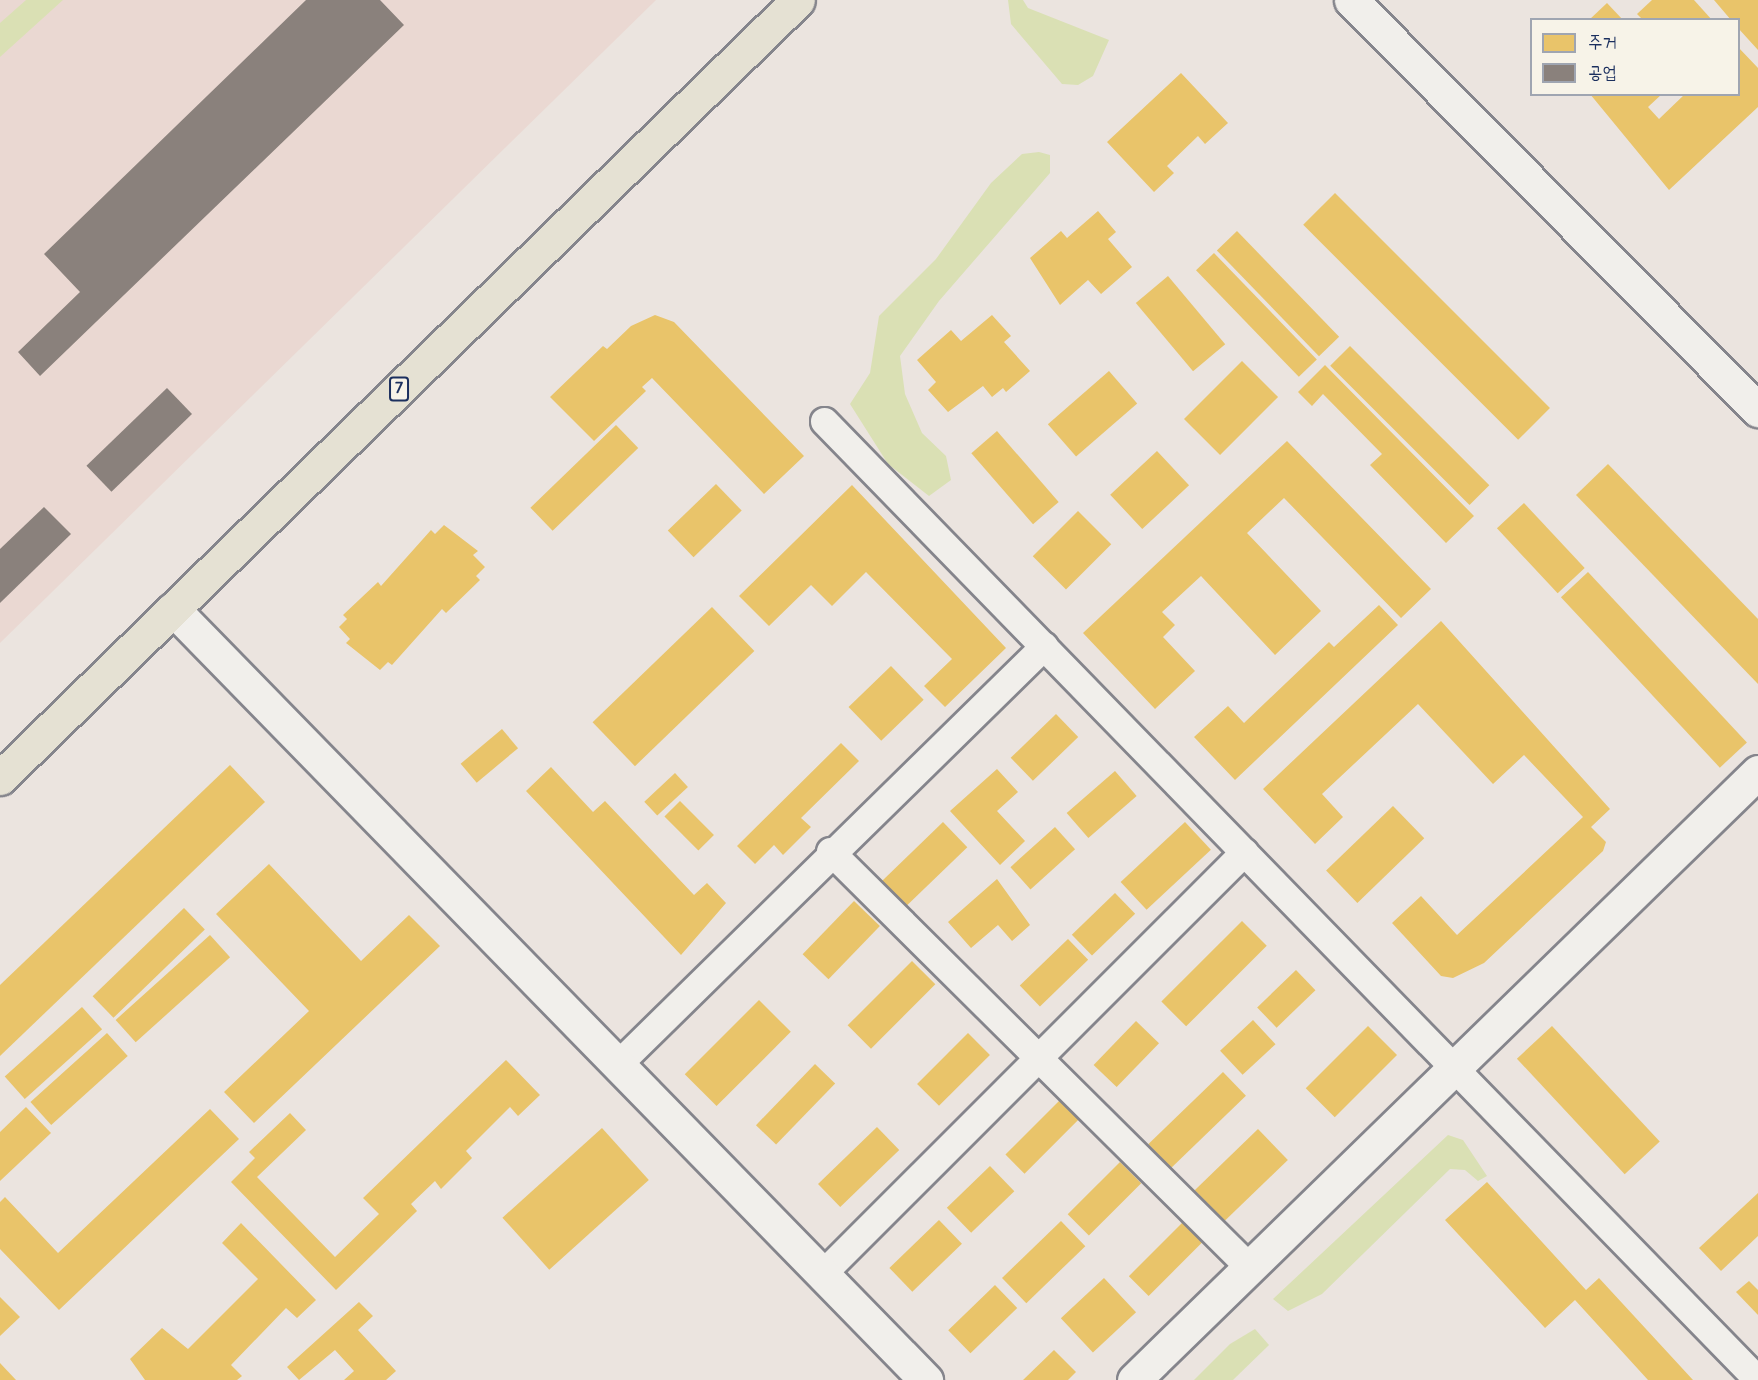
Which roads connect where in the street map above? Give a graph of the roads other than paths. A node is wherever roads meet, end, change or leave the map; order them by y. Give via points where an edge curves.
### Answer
1 (798, 0) edge
2 (1351, 0) edge
3 (1758, 410) edge
4 (824, 421) dead end
5 (173, 609) junction
6 (1044, 646) junction
7 (1758, 772) edge
8 (0, 778) edge
9 (830, 851) junction
10 (1244, 852) junction
11 (1036, 1055) junction
12 (618, 1064) junction
13 (1455, 1069) junction
14 (1250, 1268) junction
15 (822, 1274) junction
16 (926, 1380) edge
17 (1134, 1380) edge
18 (1758, 1380) edge

1 - 5 highway, 7
2 - 3 street
4 - 6 street
5 - 8 highway, 7
5 - 12 street
6 - 9 street
6 - 10 street
7 - 13 street
9 - 11 street
9 - 12 street
10 - 11 street
10 - 13 street
11 - 14 street
11 - 15 street
12 - 15 street
13 - 14 street
13 - 18 street
14 - 17 street
15 - 16 street

